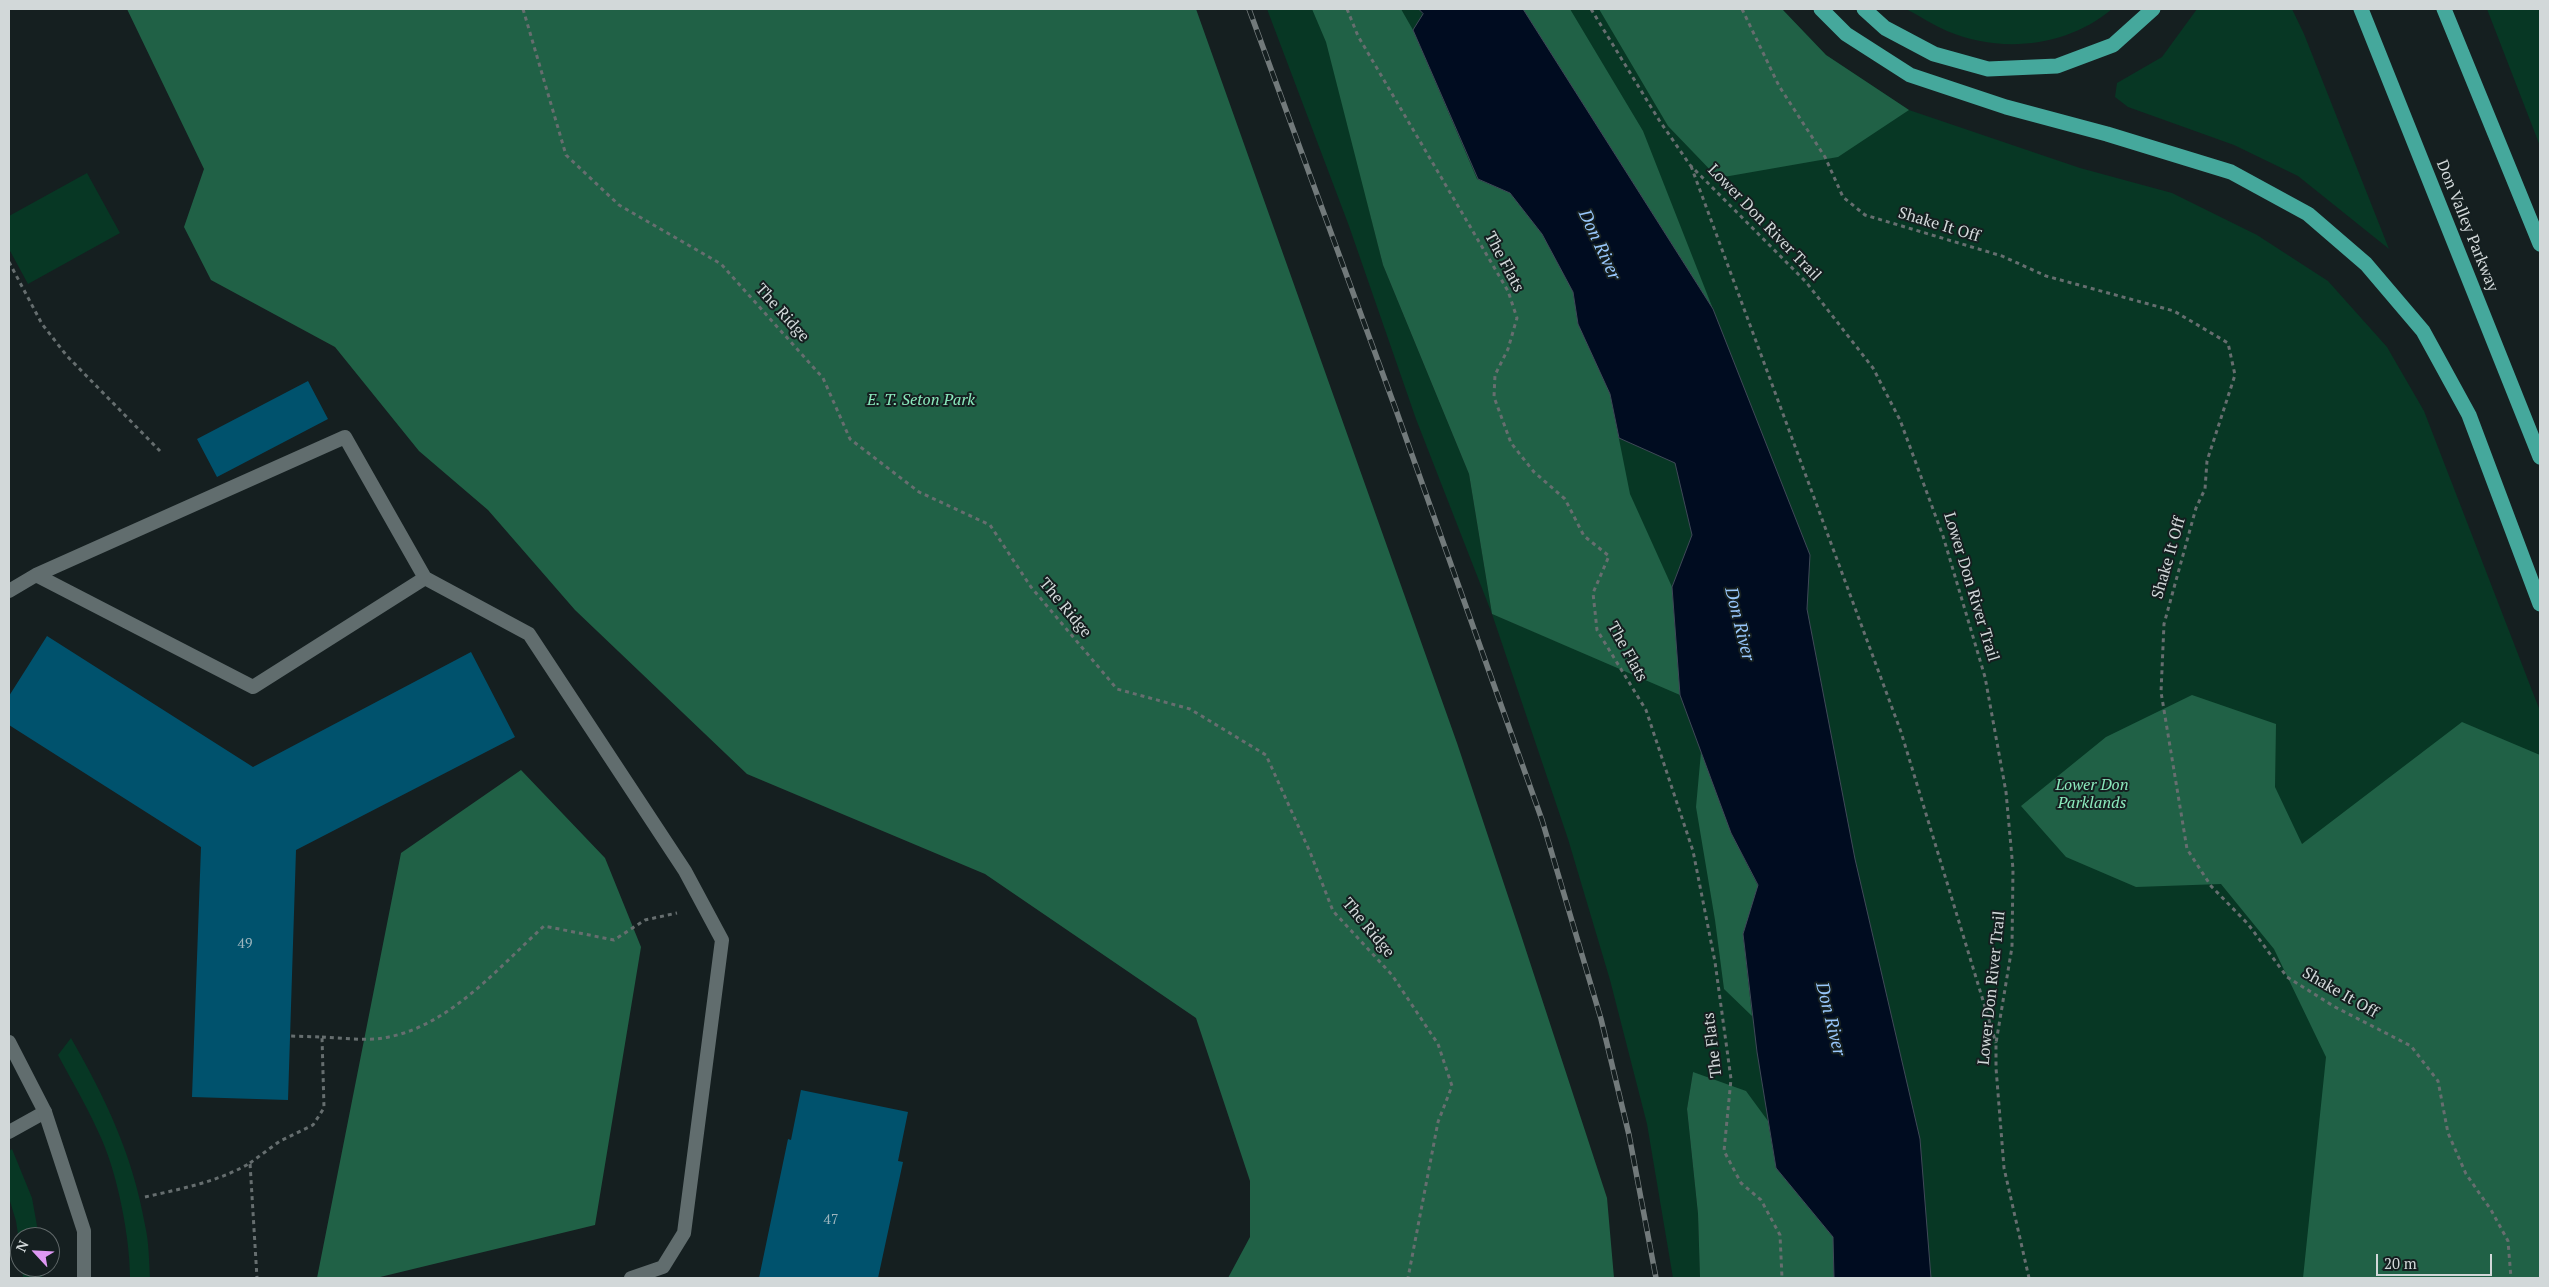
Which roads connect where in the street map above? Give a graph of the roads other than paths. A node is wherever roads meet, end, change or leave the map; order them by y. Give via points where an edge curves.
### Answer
1 (1821, 9) edge
2 (1864, 9) edge
3 (2153, 9) edge
4 (2361, 9) edge
5 (2444, 9) edge
6 (2540, 244) edge
7 (2540, 457) edge
8 (36, 575) junction
9 (426, 578) junction
10 (9, 591) edge
11 (2540, 604) edge
12 (9, 1042) edge
13 (45, 1112) junction
14 (9, 1132) edge
15 (84, 1278) edge
16 (631, 1278) edge

1 - 11 highway via 1846,34 1910,75 2006,108 2231,172 2308,214 2366,264 2423,331 2469,415
2 - 3 highway via 1885,28 1934,54 1988,69 2057,66 2113,44
4 - 7 highway, Don Valley Parkway
5 - 6 highway
8 - 9 street via 253,687
8 - 9 street via 345,437
8 - 10 street
9 - 16 street via 530,634 685,871 722,940 684,1233 663,1267
12 - 13 street
13 - 14 street
13 - 15 street via 84,1231

